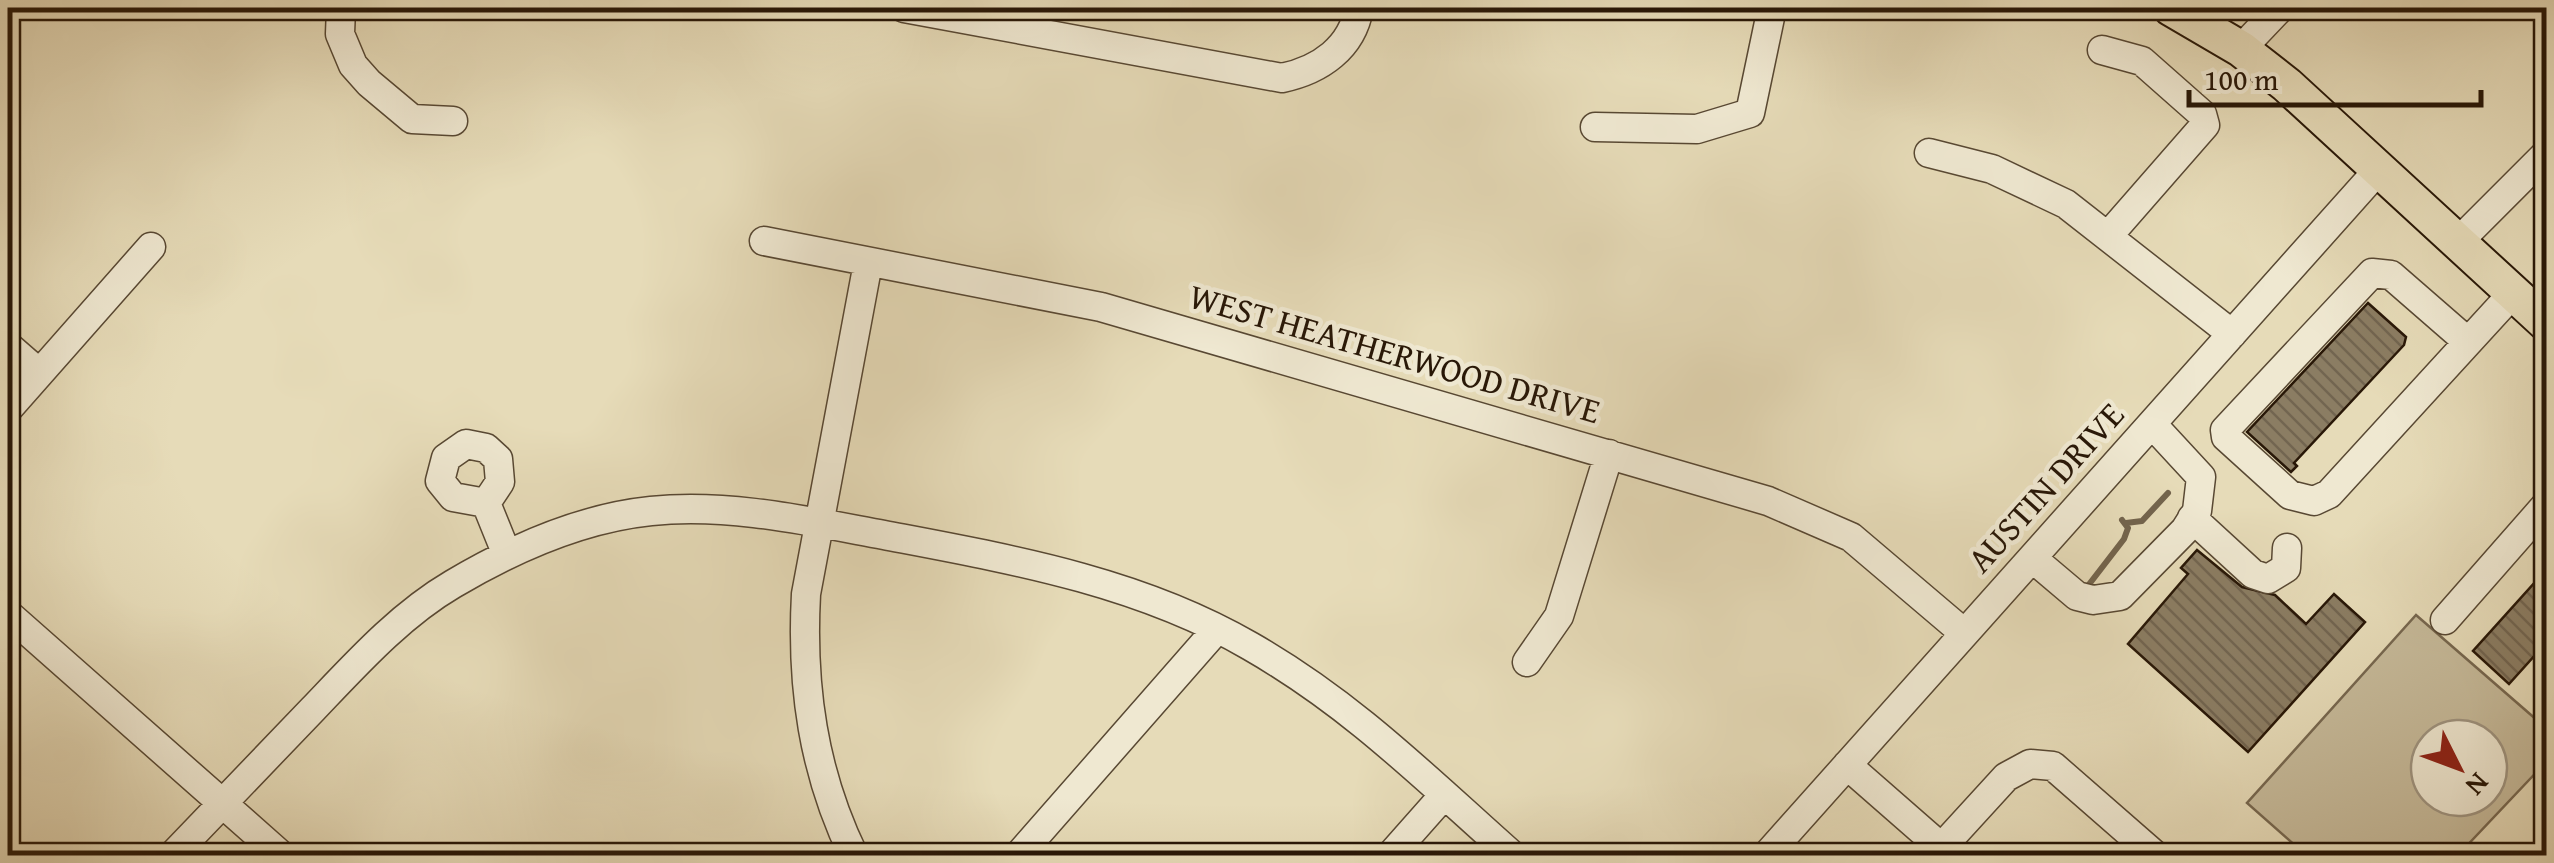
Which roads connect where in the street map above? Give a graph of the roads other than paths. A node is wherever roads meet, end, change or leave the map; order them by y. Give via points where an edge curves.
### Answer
1 (341, 8) edge
2 (904, 8) edge
3 (1359, 8) edge
4 (1772, 8) edge
5 (2171, 8) edge
6 (2280, 8) edge
7 (2242, 49) junction
8 (2102, 50) dead end
9 (453, 121) dead end
10 (1595, 127) dead end
11 (1929, 152) dead end
12 (2546, 154) edge
13 (2380, 168) junction
14 (2108, 236) junction
15 (764, 241) dead end
16 (2459, 241) junction
17 (151, 247) dead end
18 (868, 263) junction
19 (2514, 292) junction
20 (2546, 323) edge
21 (2232, 334) junction
22 (2468, 342) junction
23 (8, 346) edge
24 (39, 374) junction
25 (8, 409) edge
26 (2152, 424) junction
27 (1609, 454) junction
28 (486, 503) dead end
29 (2546, 505) edge
30 (2192, 518) junction
31 (820, 523) junction
32 (2288, 548) dead end
33 (507, 555) junction
34 (2032, 558) junction
35 (8, 614) edge
36 (2445, 620) dead end
37 (1217, 628) junction
38 (1964, 633) junction
39 (1526, 662) dead end
40 (1847, 765) junction
41 (1444, 794) junction
42 (224, 803) junction
43 (1947, 851) edge
44 (172, 856) edge
45 (282, 856) edge
46 (854, 856) edge
47 (1018, 856) edge
48 (1390, 856) edge
49 (1513, 856) edge
50 (1766, 856) edge
51 (2156, 856) edge

1 - 9 street via 340,34 369,83 412,119
2 - 3 street via 1282,78 1334,54 1355,29
4 - 10 street via 1750,113 1697,129
5 - 7 main road
6 - 7 street
7 - 13 main road
8 - 14 street via 2142,61 2202,114 2204,125
11 - 14 street via 1992,169 2066,204
12 - 16 street
13 - 16 main road
13 - 21 street, AUSTIN DRIVE
14 - 21 street
15 - 18 street, WEST HEATHERWOOD DRIVE
16 - 19 main road
17 - 24 street
18 - 27 street, WEST HEATHERWOOD DRIVE via 1100,307
18 - 31 street
19 - 20 main road
19 - 22 street
21 - 26 street, AUSTIN DRIVE
22 - 22 street via 2329,494 2314,501 2290,495 2226,437 2225,430 2372,273 2391,275
23 - 24 street
24 - 25 street
26 - 30 street via 2201,477
26 - 34 street, AUSTIN DRIVE
27 - 38 street, WEST HEATHERWOOD DRIVE via 1830,524
27 - 39 street via 1559,616
28 - 33 street
29 - 36 street
30 - 32 street via 2253,574 2268,578 2286,568
30 - 34 street via 2120,596 2077,596
31 - 33 street via 722,509 646,511 574,528
31 - 37 street via 1058,569
31 - 46 street via 806,594 804,681 826,790
33 - 42 street via 451,585 394,628
34 - 38 street, AUSTIN DRIVE
35 - 42 street
37 - 41 street via 1356,716
37 - 47 street
38 - 40 street, AUSTIN DRIVE
40 - 43 street
40 - 50 street, AUSTIN DRIVE
41 - 48 street
41 - 49 street
42 - 44 street
42 - 45 street
43 - 51 street via 2006,777 2030,764 2052,766

